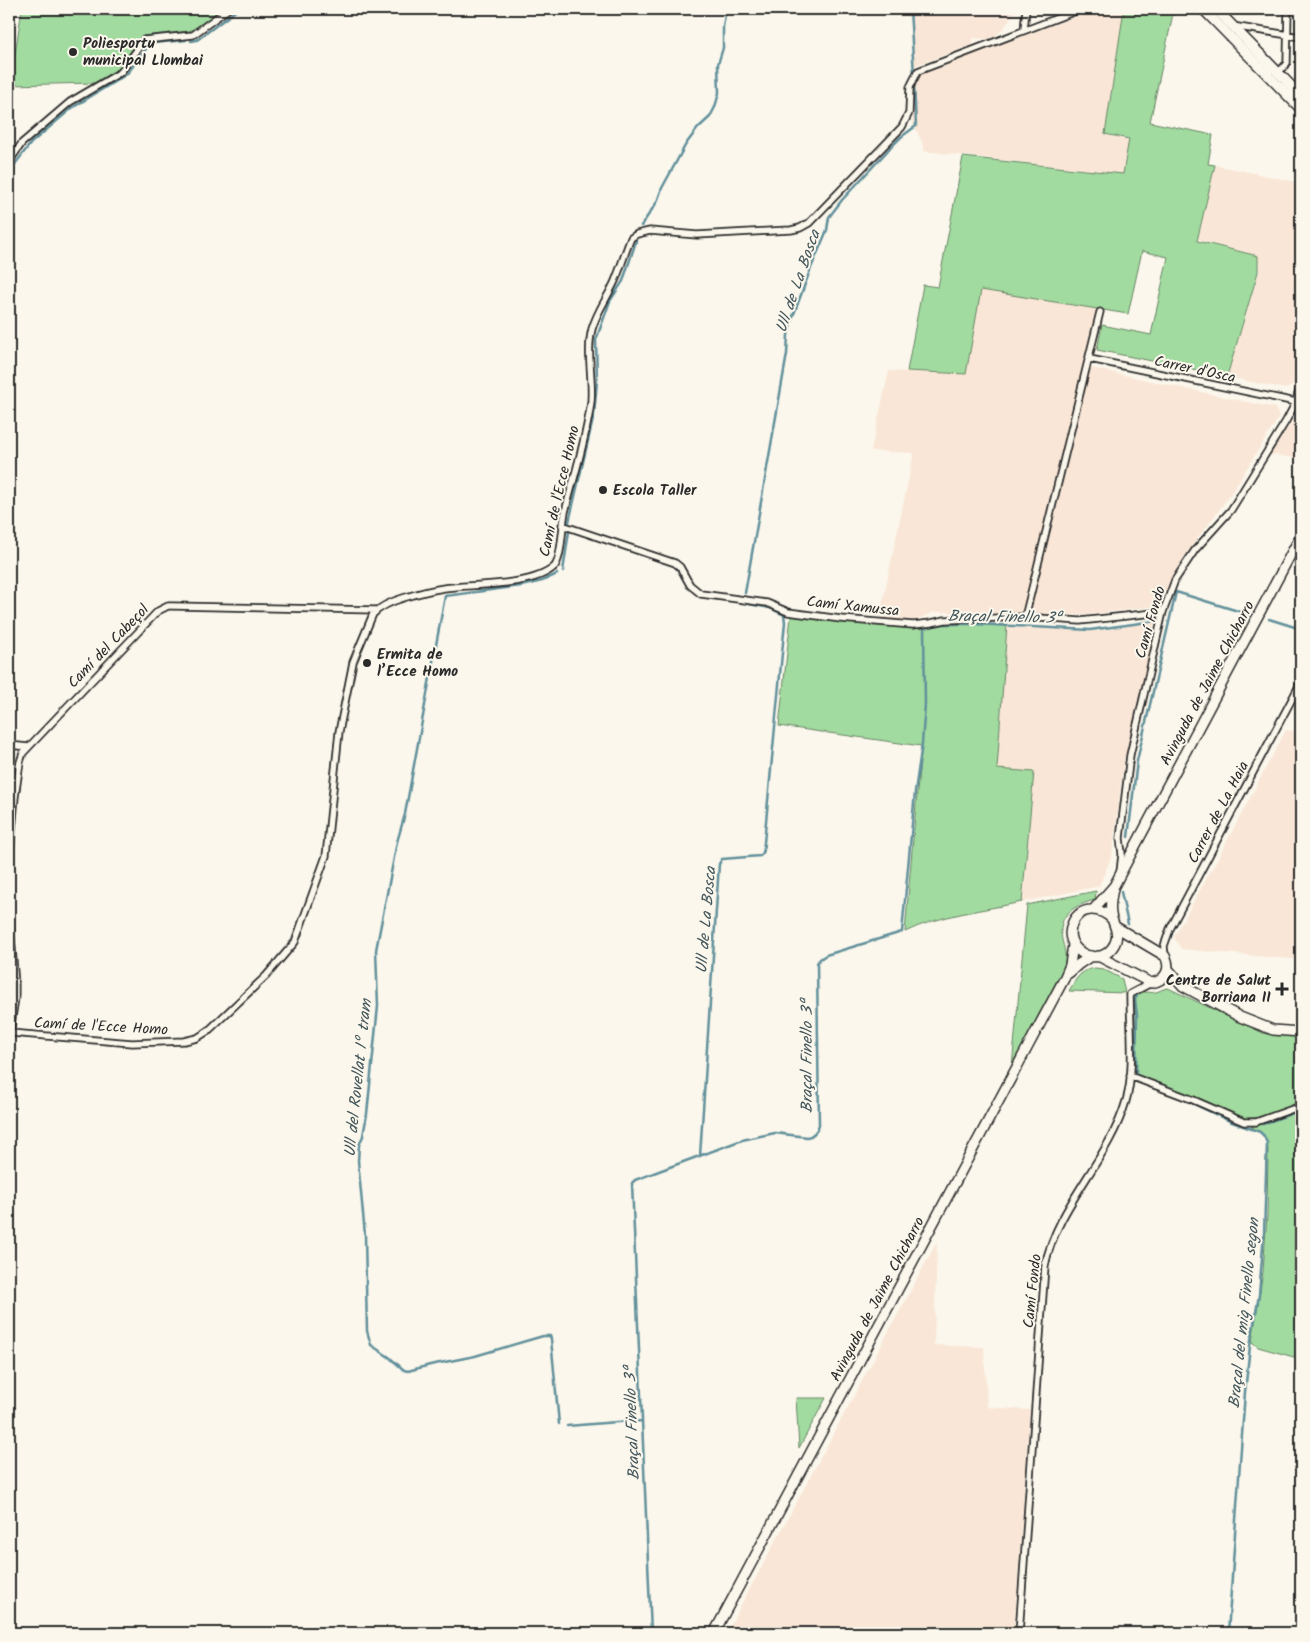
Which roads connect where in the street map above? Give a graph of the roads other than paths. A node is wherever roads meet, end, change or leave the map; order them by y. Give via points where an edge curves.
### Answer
1 (228, 9) edge
2 (1026, 9) edge
3 (1081, 9) edge
4 (1203, 9) edge
5 (1216, 9) edge
6 (1288, 9) edge
7 (1232, 26) junction
8 (1024, 30) junction
9 (1288, 34) junction
10 (1301, 36) edge
11 (1278, 73) junction
12 (1290, 84) junction
13 (1301, 86) edge
14 (1301, 96) edge
15 (1301, 109) edge
16 (9, 162) edge
17 (1100, 312) dead end
18 (1090, 359) junction
19 (1301, 382) edge
20 (1296, 402) junction
21 (562, 525) junction
22 (1301, 534) edge
23 (377, 610) junction
24 (1163, 612) junction
25 (1025, 617) junction
26 (1301, 682) edge
27 (9, 745) edge
28 (28, 748) junction
29 (9, 865) edge
30 (1119, 876) junction
31 (1114, 886) junction
32 (1093, 910) junction
33 (9, 912) edge
34 (1114, 923) junction
35 (1073, 945) junction
36 (1094, 956) junction
37 (1165, 956) junction
38 (1168, 969) junction
39 (1064, 979) junction
40 (1155, 982) junction
41 (1183, 986) junction
42 (1301, 1032) edge
43 (9, 1036) edge
44 (1130, 1076) junction
45 (1301, 1106) edge
46 (714, 1633) edge
47 (1018, 1633) edge

1 - 16 street via 194,34 144,40 121,72 70,102 22,143
2 - 8 street
3 - 8 street, Camí de l'Ecce Homo
4 - 15 street
5 - 7 street
6 - 9 street
7 - 9 street
7 - 11 street
8 - 21 street, Camí de l'Ecce Homo via 918,71 910,87 909,113 902,127 809,223 800,228 697,234 650,231 631,238 592,330 589,416
9 - 10 street
9 - 11 street via 1287,64
11 - 12 street
12 - 13 street
12 - 14 street
17 - 18 street
18 - 20 street, Carrer d'Osca
18 - 25 street
19 - 20 street, Camí Fondo
20 - 24 street, Camí Fondo via 1231,510 1195,550 1175,580
21 - 23 street, Camí de l'Ecce Homo via 559,559 555,566 540,575 416,594
21 - 25 street, Camí Xamussa via 675,563 690,585 701,594 767,603 788,612 912,625 945,620
22 - 30 street, Avinguda de Jaime Chicharro
23 - 28 street, Camí del Cabeçol via 168,606 155,614
23 - 43 street, Camí de l'Ecce Homo via 353,662 339,732 326,856 295,942 272,969 197,1038 132,1043
24 - 25 street, Camí Xamussa via 1080,621
24 - 30 street, Camí Fondo via 1130,755
26 - 37 street, Carrer de La Haia via 1170,929 1164,946
27 - 28 street
28 - 29 street, Camí del Cabeçol via 20,762
30 - 31 street, Avinguda de Jaime Chicharro
31 - 32 street
31 - 34 street via 1111,901
32 - 34 street via 1103,912
32 - 35 street via 1074,920 1070,930
33 - 43 street via 15,984
34 - 36 street via 1116,938 1112,948
34 - 37 street
35 - 36 street via 1081,953
35 - 39 street
36 - 39 street via 1079,964
36 - 40 street
37 - 38 street
38 - 40 street via 1163,978
38 - 41 street
39 - 46 street, Avinguda de Jaime Chicharro
40 - 41 street
40 - 44 street, Camí Fondo via 1130,994
41 - 42 street via 1240,1017 1273,1030
44 - 45 street via 1244,1122 1256,1122
44 - 47 street, Camí Fondo via 1121,1115 1052,1240 1045,1266

